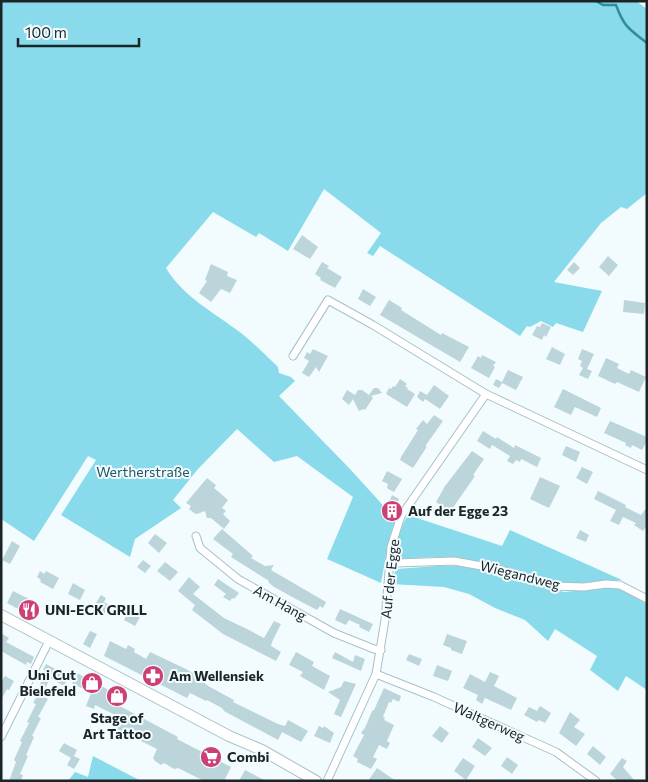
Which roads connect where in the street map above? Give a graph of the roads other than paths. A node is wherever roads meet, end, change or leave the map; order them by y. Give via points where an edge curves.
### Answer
1 (293, 356) dead end
2 (486, 394) junction
3 (647, 470) edge
4 (196, 536) dead end
5 (390, 562) junction
6 (647, 598) edge
7 (1, 615) edge
8 (49, 641) junction
9 (381, 650) junction
10 (376, 674) junction
11 (1, 737) edge
12 (311, 780) edge
13 (327, 781) edge
14 (596, 781) edge

1 - 2 street via 328,300
2 - 3 street
2 - 5 street, Auf der Egge via 401,516 391,547
4 - 9 street, Am Hang via 200,548 238,579 334,633
5 - 6 street, Wiegandweg via 454,561 498,569 553,586 620,585
5 - 9 street, Auf der Egge
7 - 8 main road
8 - 11 street
8 - 12 main road via 229,736 262,750
9 - 10 street, Auf der Egge
10 - 13 street, Auf der Egge
10 - 14 street, Waltgerweg via 556,752

